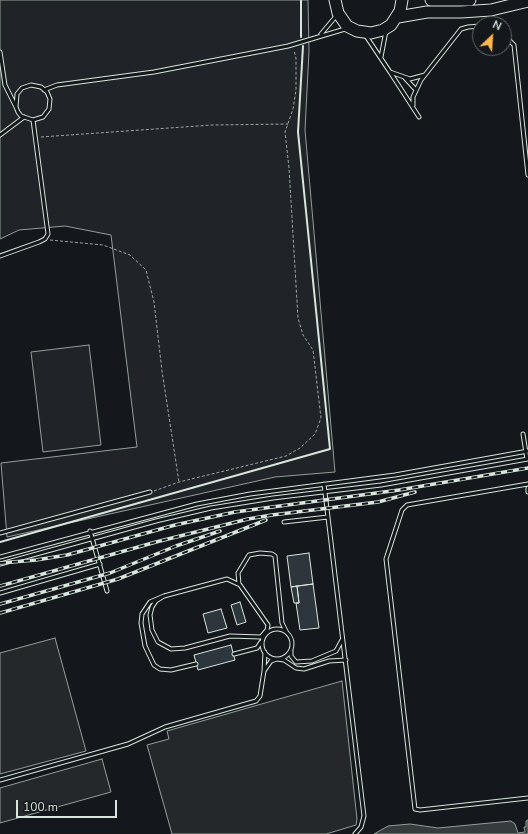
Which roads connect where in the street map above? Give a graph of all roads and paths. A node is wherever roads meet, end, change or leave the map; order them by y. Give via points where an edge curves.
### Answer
1 (335, 0) edge
2 (402, 0) edge
3 (431, 0) edge
4 (470, 0) edge
5 (528, 1) edge
6 (338, 13) junction
7 (398, 17) junction
8 (472, 26) edge
9 (387, 28) junction
10 (351, 29) junction
11 (363, 33) junction
12 (320, 35) junction
13 (512, 43) edge
14 (292, 45) junction
15 (0, 52) edge
16 (381, 57) junction
17 (390, 72) junction
18 (425, 75) junction
19 (405, 78) junction
20 (44, 90) junction
21 (416, 90) junction
22 (412, 105) junction
23 (16, 107) junction
24 (24, 117) junction
25 (419, 117) dead end
26 (33, 120) junction
27 (288, 124) junction
28 (0, 135) edge
29 (35, 137) junction
30 (528, 175) edge
31 (45, 239) junction
32 (0, 256) edge
33 (523, 434) dead end
34 (527, 452) edge
35 (528, 459) edge
36 (179, 482) junction
37 (324, 484) junction
38 (528, 484) edge
39 (528, 488) edge
40 (325, 491) junction
41 (150, 492) joint
42 (528, 492) edge
43 (328, 517) junction
44 (284, 522) dead end
45 (90, 531) junction
46 (0, 533) edge
47 (92, 539) junction
48 (0, 557) edge
49 (0, 564) edge
50 (100, 564) junction
51 (240, 585) junction
52 (107, 591) dead end
53 (0, 593) edge
54 (164, 596) junction
55 (287, 632) junction
56 (265, 634) junction
57 (343, 634) junction
58 (263, 639) junction
59 (292, 647) junction
60 (264, 652) junction
61 (234, 654) dead end
62 (277, 659) junction
63 (346, 660) junction
64 (196, 664) dead end
65 (264, 671) junction
66 (0, 780) edge
67 (528, 798) edge
68 (355, 834) edge

1 - 6 highway
2 - 7 highway
3 - 4 highway
5 - 7 highway via 491,10 427,12
6 - 10 highway
6 - 12 lane
7 - 9 highway
8 - 18 lane via 461,29
9 - 11 highway via 376,33
9 - 16 lane
10 - 11 highway
10 - 12 lane
11 - 16 lane
12 - 14 lane
13 - 30 lane
14 - 20 lane via 154,72 57,85
14 - 27 path via 296,58 296,90
15 - 23 lane via 5,85
16 - 17 lane
17 - 19 lane
17 - 22 lane
18 - 19 lane
18 - 21 lane
19 - 21 lane
20 - 23 lane via 33,84 22,88 15,100
20 - 26 lane via 50,99 49,109 43,116
21 - 22 lane
22 - 25 lane
23 - 24 lane
24 - 26 lane
24 - 28 lane
26 - 29 lane
27 - 29 path via 212,125
27 - 36 path via 285,132 298,318 303,335 313,350 322,418 314,434 300,448 286,456
29 - 31 lane via 48,228
31 - 32 lane
31 - 36 path via 103,245 130,255 146,270 154,302
33 - 34 lane
34 - 35 lane
34 - 37 lane via 395,475
35 - 40 lane via 381,485
36 - 41 path
37 - 40 lane
37 - 45 lane via 197,504
38 - 67 lane via 407,505 402,510 386,559 415,809
39 - 42 lane
40 - 43 lane
40 - 47 lane via 211,508
41 - 46 lane
43 - 44 lane
43 - 57 lane
45 - 47 lane
45 - 48 lane
47 - 49 lane
47 - 50 lane
50 - 52 lane
50 - 53 lane
51 - 54 lane via 232,580 223,579
51 - 55 lane via 238,573 249,556 260,553 275,556 282,623
51 - 56 lane via 268,625
54 - 56 lane via 154,604 150,615 153,634 158,642 166,647 180,649 230,636 259,638
54 - 64 lane via 150,602 143,610 141,618 145,646 151,661 157,668 165,670
55 - 56 lane via 273,629
55 - 59 lane
56 - 58 lane
57 - 59 lane via 336,651 312,661 302,663 294,660 291,654
57 - 63 lane
58 - 60 lane
58 - 61 lane via 256,648
59 - 62 lane via 286,655
60 - 62 lane
60 - 65 lane
62 - 63 lane via 304,669 329,661
62 - 65 lane via 271,661
63 - 68 lane via 364,816 361,827
65 - 66 lane via 260,696 256,701 165,727 128,744

